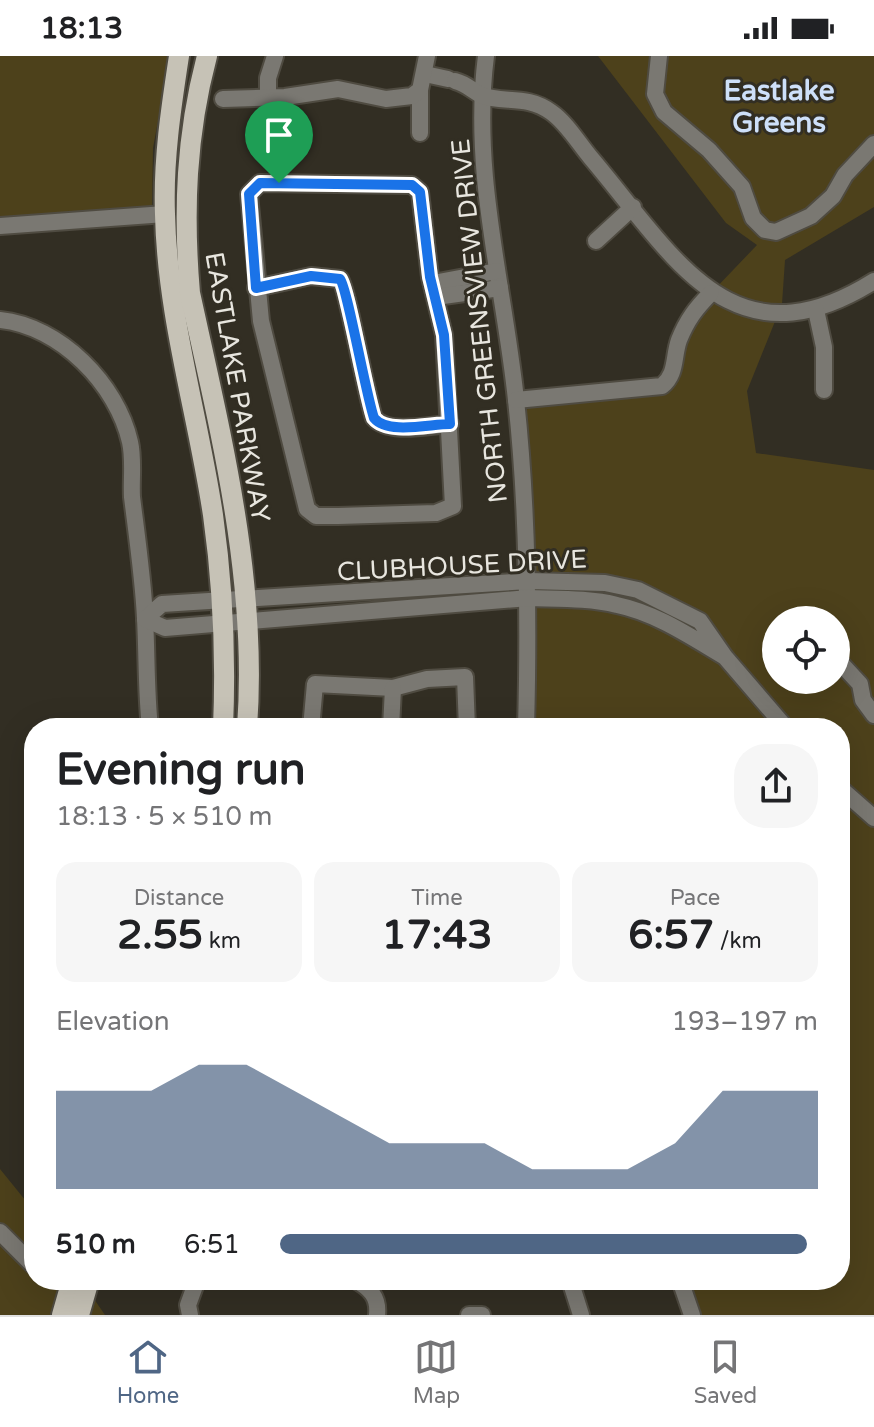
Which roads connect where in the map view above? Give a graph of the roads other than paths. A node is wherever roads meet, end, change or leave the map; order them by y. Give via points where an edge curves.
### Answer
1 (179, 56) edge
2 (207, 56) edge
3 (275, 56) edge
4 (427, 56) edge
5 (486, 56) edge
6 (659, 56) edge
7 (422, 82) junction
8 (481, 94) junction
9 (268, 96) junction
10 (223, 99) dead end
11 (420, 133) dead end
12 (874, 144) edge
13 (633, 207) junction
14 (165, 214) junction
15 (0, 226) edge
16 (596, 241) dead end
17 (187, 259) junction
18 (499, 280) junction
19 (874, 281) edge
20 (256, 288) junction
21 (434, 290) junction
22 (711, 293) junction
23 (816, 310) junction
24 (0, 320) edge
25 (824, 390) dead end
26 (516, 400) junction
27 (450, 424) junction
28 (529, 590) junction
29 (246, 601) junction
30 (222, 602) junction
31 (145, 619) junction
32 (247, 623) junction
33 (224, 625) junction
34 (850, 673) edge
35 (393, 688) junction
36 (874, 715) edge
37 (150, 718) edge
38 (223, 718) edge
39 (247, 718) edge
40 (312, 718) edge
41 (392, 718) edge
42 (467, 718) edge
43 (526, 718) edge
44 (777, 718) edge
45 (850, 797) edge
46 (874, 818) edge
47 (0, 1232) edge
48 (24, 1256) edge
49 (70, 1290) edge
50 (75, 1290) edge
51 (192, 1290) edge
52 (371, 1290) edge
53 (573, 1290) edge
54 (683, 1290) edge
55 (62, 1315) edge
56 (79, 1315) edge
57 (190, 1315) edge
58 (377, 1315) edge
59 (469, 1315) edge
60 (482, 1315) edge
61 (581, 1315) edge
62 (692, 1315) edge

1 - 14 main road, EASTLAKE PARKWAY via 169,119
2 - 17 main road, EASTLAKE PARKWAY via 187,153
3 - 9 street
4 - 7 street
5 - 8 street, NORTH GREENSVIEW DRIVE
6 - 12 street via 655,94 664,112 742,187 753,218 765,230 776,232 811,216
7 - 8 street via 452,80 470,84
7 - 9 street via 412,96 386,99 338,89
7 - 11 street
8 - 13 street via 517,98 553,113
8 - 18 street, NORTH GREENSVIEW DRIVE via 481,158
9 - 10 street
13 - 16 street
13 - 22 street
14 - 15 street
14 - 17 main road via 172,221 177,250
14 - 30 main road, EASTLAKE PARKWAY via 177,324 213,515
17 - 29 main road, EASTLAKE PARKWAY via 237,523
18 - 21 street
18 - 26 street, NORTH GREENSVIEW DRIVE
19 - 23 street
20 - 21 street via 249,194 260,183 412,185 420,192
20 - 27 street via 311,276 340,279 374,418 391,427
20 - 27 street via 307,509 316,516 436,513 453,506
21 - 27 street via 444,335
22 - 23 street via 761,312
22 - 26 street via 692,313 678,344 673,374 662,386
23 - 25 street via 824,347
24 - 31 street via 20,322 73,352 121,417 130,444
26 - 28 street, NORTH GREENSVIEW DRIVE
28 - 29 street, CLUBHOUSE DRIVE
28 - 32 street, CLUBHOUSE DRIVE
28 - 43 street, NORTH GREENSVIEW DRIVE
28 - 44 street, CLUBHOUSE DRIVE via 618,605 653,617 725,657
29 - 30 street, CLUBHOUSE DRIVE
29 - 32 main road, EASTLAKE PARKWAY
30 - 31 street, CLUBHOUSE DRIVE via 162,604
30 - 33 main road, EASTLAKE PARKWAY
31 - 33 street, CLUBHOUSE DRIVE via 165,628
31 - 37 street
32 - 33 street, CLUBHOUSE DRIVE
32 - 39 main road, EASTLAKE PARKWAY
33 - 38 main road, EASTLAKE PARKWAY
34 - 36 street
35 - 40 street via 315,684
35 - 41 street
35 - 42 street via 465,677
45 - 46 street
47 - 48 street
49 - 55 main road
50 - 56 main road
51 - 57 street
52 - 58 street
53 - 61 street
54 - 62 street
59 - 60 street

